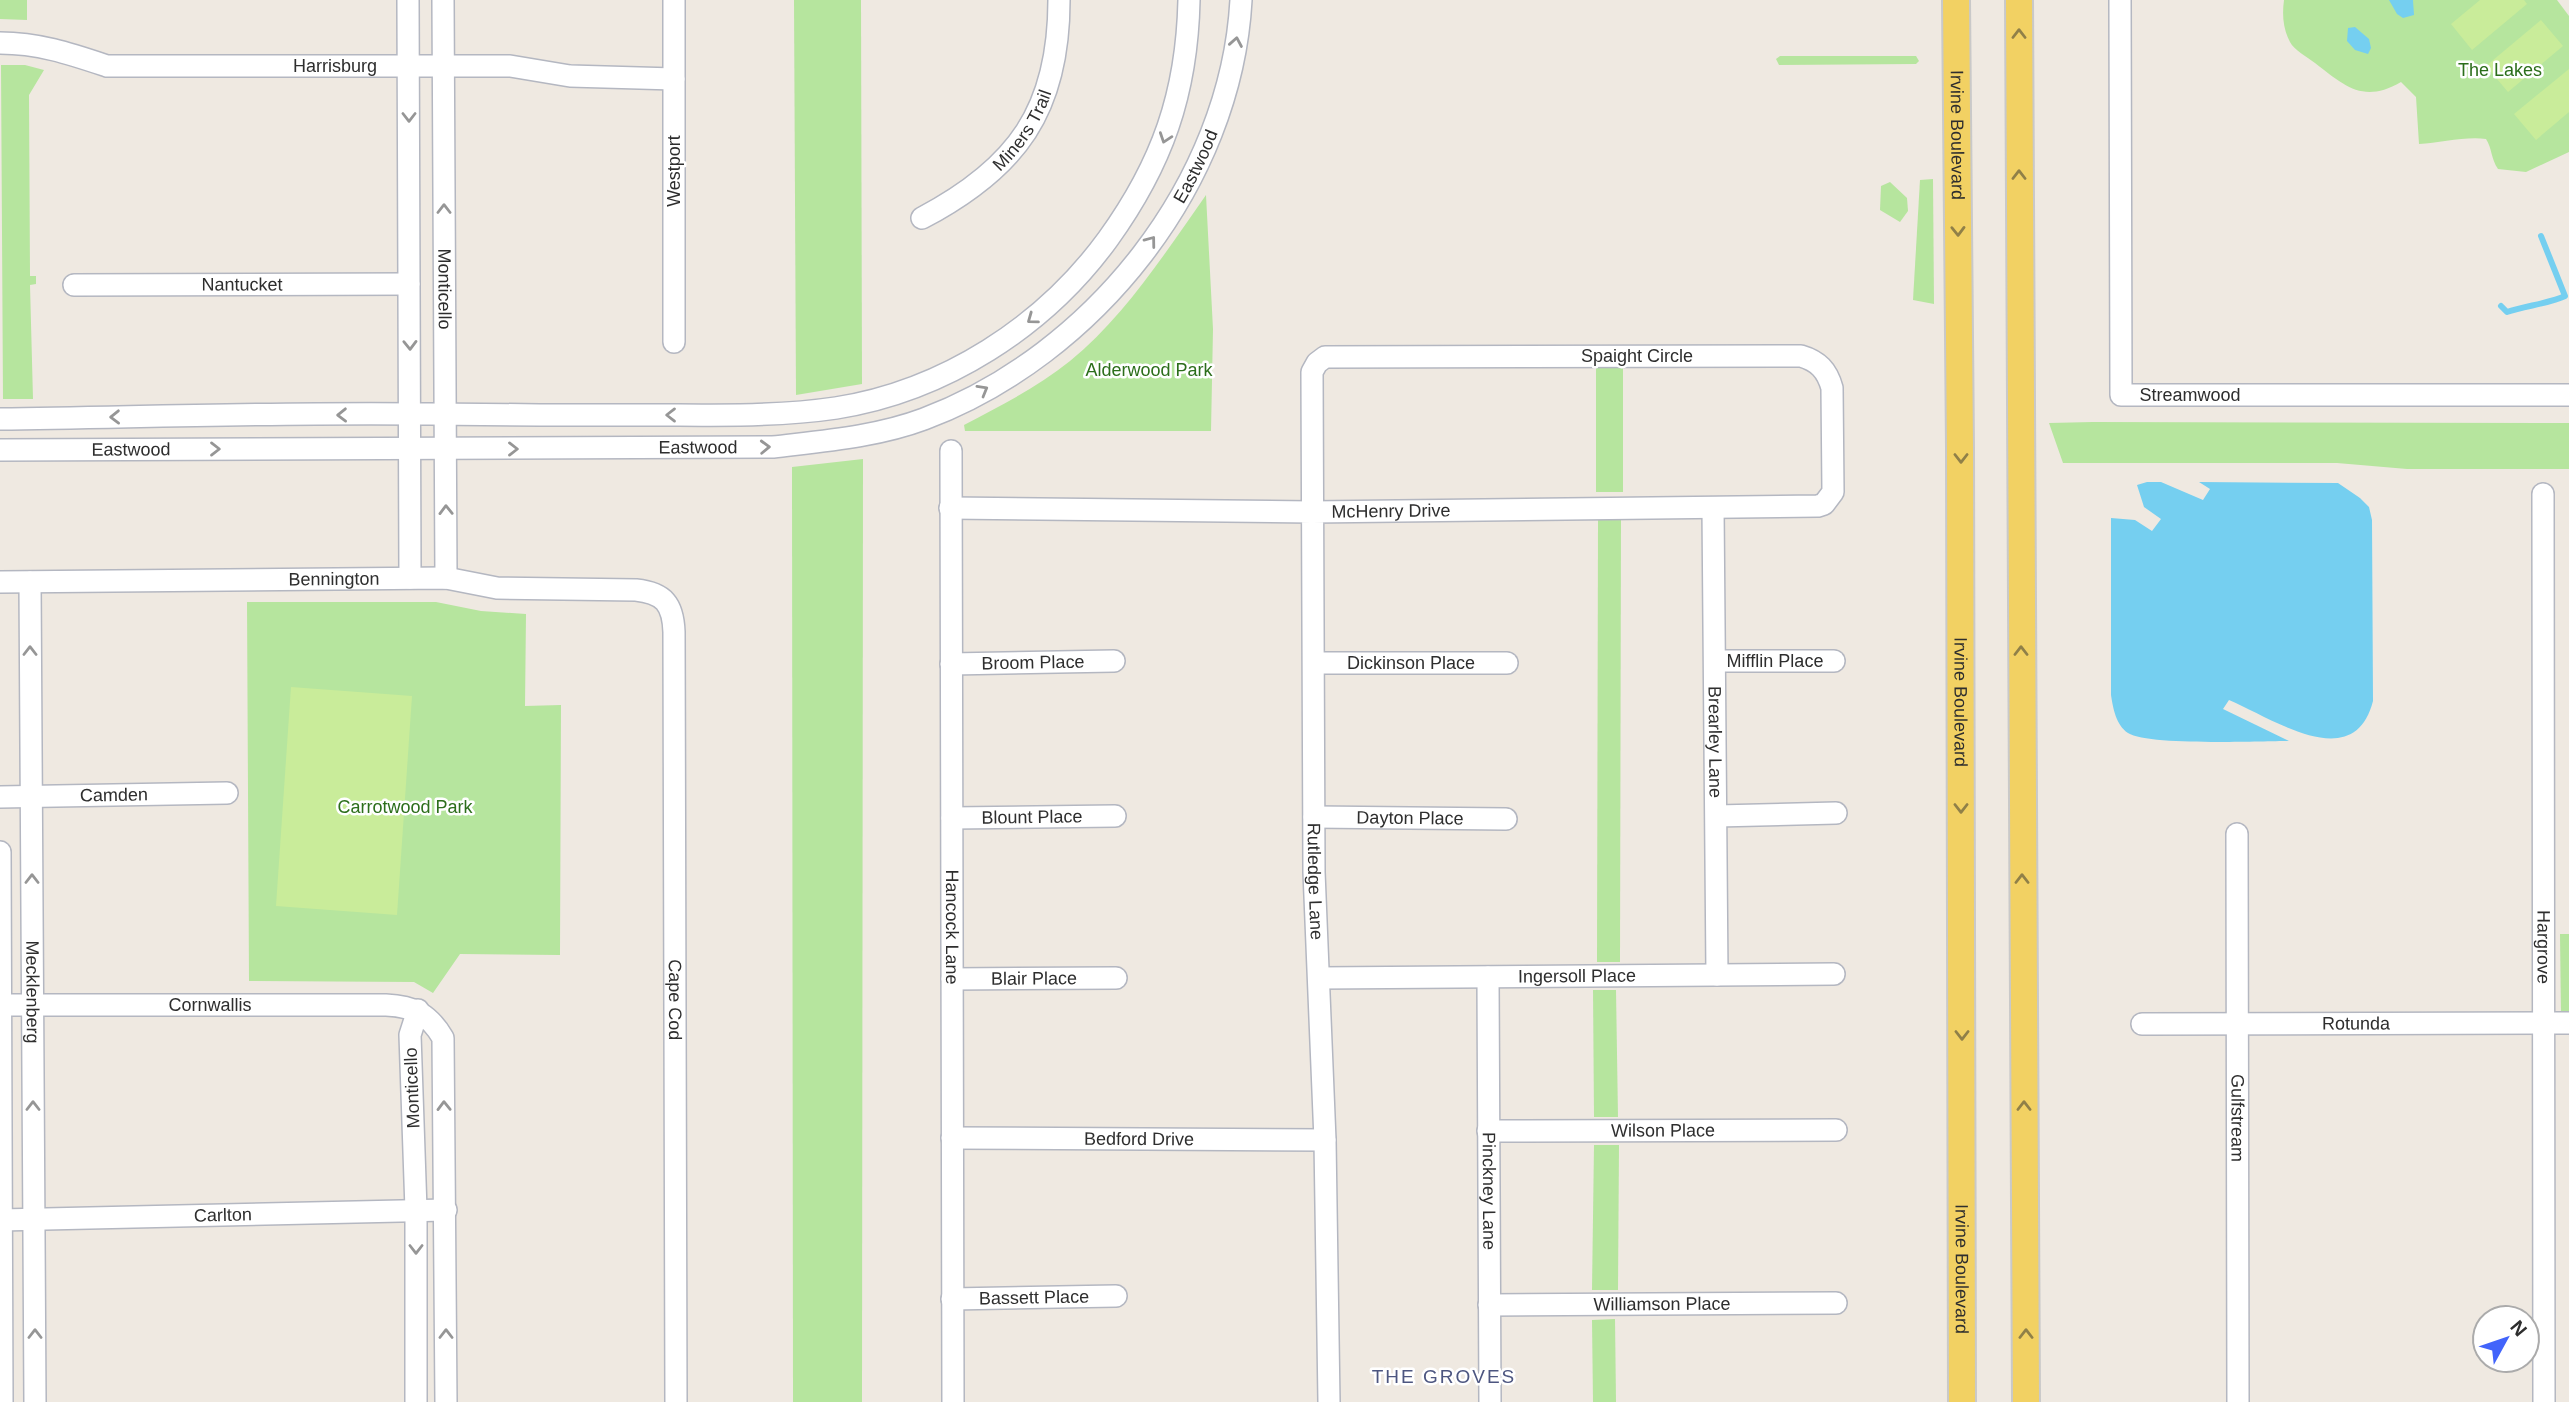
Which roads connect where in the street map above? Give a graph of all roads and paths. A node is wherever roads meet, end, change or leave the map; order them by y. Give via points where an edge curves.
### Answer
1 (408, 0) edge
2 (443, 0) edge
3 (674, 0) edge
4 (1059, 0) edge
5 (1189, 0) edge
6 (1241, 0) edge
7 (1956, 0) edge
8 (2019, 0) edge
9 (2120, 0) edge
10 (0, 43) edge
11 (408, 66) junction
12 (443, 66) junction
13 (674, 79) junction
14 (922, 218) dead end
15 (74, 285) dead end
16 (409, 285) junction
17 (674, 342) dead end
18 (1317, 363) joint
19 (2569, 395) edge
20 (411, 414) junction
21 (445, 414) junction
22 (0, 419) edge
23 (445, 449) junction
24 (0, 450) edge
25 (411, 450) junction
26 (951, 451) dead end
27 (2543, 494) dead end
28 (1830, 499) joint
29 (950, 508) junction
30 (1713, 508) junction
31 (1312, 512) junction
32 (410, 578) junction
33 (446, 578) junction
34 (0, 582) edge
35 (30, 582) junction
36 (666, 599) joint
37 (1114, 661) dead end
38 (1715, 661) junction
39 (1834, 661) dead end
40 (1315, 663) junction
41 (1507, 663) dead end
42 (951, 664) junction
43 (227, 793) dead end
44 (0, 797) edge
45 (31, 797) junction
46 (1836, 813) dead end
47 (1115, 816) dead end
48 (1717, 816) junction
49 (1314, 817) junction
50 (952, 818) junction
51 (1506, 819) dead end
52 (2237, 834) dead end
53 (0, 852) edge
54 (1834, 974) dead end
55 (1717, 975) junction
56 (1488, 977) junction
57 (1116, 978) dead end
58 (1320, 978) junction
59 (952, 979) junction
60 (33, 1005) junction
61 (1, 1006) edge
62 (418, 1010) junction
63 (2544, 1023) junction
64 (2569, 1023) edge
65 (2142, 1024) dead end
66 (2238, 1024) junction
67 (1836, 1130) dead end
68 (1488, 1131) junction
69 (952, 1138) junction
70 (1325, 1140) junction
71 (416, 1210) junction
72 (446, 1210) junction
73 (1, 1220) edge
74 (34, 1220) junction
75 (1116, 1296) dead end
76 (953, 1299) junction
77 (1836, 1303) dead end
78 (1489, 1306) junction
79 (2, 1402) edge
80 (35, 1402) edge
81 (416, 1402) edge
82 (446, 1402) edge
83 (676, 1402) edge
84 (953, 1402) edge
85 (1329, 1402) edge
86 (1490, 1402) edge
87 (1962, 1402) edge
88 (2026, 1402) edge
89 (2238, 1402) edge
90 (2544, 1402) edge

1 - 11 street, Monticello
2 - 12 street, Monticello
3 - 13 street, Westport
4 - 14 street, Miners Trail via 1059,42 1044,93 1023,138 992,174 959,199
5 -> 21 street, Eastwood via 1174,112 1137,198 1085,270 1043,311 948,373 854,404 800,412
23 -> 6 street, Eastwood via 773,447 879,432 964,401 1062,339 1155,237 1191,179 1229,84
7 -> 87 main road, Irvine Boulevard
88 -> 8 main road
9 - 19 street, Streamwood via 2121,395
10 - 11 street, Harrisburg via 28,43 107,66
11 - 12 street, Harrisburg
11 -> 16 street, Monticello
12 - 13 street, Harrisburg via 510,66 570,76
21 -> 12 street, Monticello
13 - 17 street, Westport
15 - 16 street, Nantucket
16 -> 20 street, Monticello
18 - 28 street, Spaight Circle via 1325,356 1801,356 1824,370 1832,388
18 - 31 street, Rutledge Lane via 1312,372
20 - 21 street, Eastwood
20 -> 22 street, Eastwood
20 - 25 street, Monticello
21 - 23 street, Monticello
23 - 25 street, Eastwood
33 -> 23 street, Monticello
24 -> 25 street, Eastwood
25 - 32 street, Monticello
26 - 29 street, Hancock Lane
27 - 63 street, Hargrove
28 - 30 street, McHenry Drive via 1818,506
29 - 31 street, McHenry Drive
29 - 42 street, Hancock Lane
30 - 31 street, McHenry Drive
30 - 38 street, Brearley Lane
31 - 40 street, Rutledge Lane
32 - 33 street, Bennington
32 - 35 street, Bennington
33 - 36 street, Bennington via 519,589 636,590
34 - 35 street, Bennington
45 -> 35 street, Mecklenberg
36 - 83 street, Cape Cod via 674,614
37 - 42 street, Broom Place
38 - 39 street, Mifflin Place
38 - 48 street, Brearley Lane
40 - 41 street, Dickinson Place
40 - 49 street, Rutledge Lane
42 - 50 street, Hancock Lane
43 - 45 street, Camden
44 - 45 street, Camden
60 -> 45 street, Mecklenberg
46 - 48 street
47 - 50 street, Blount Place
48 - 55 street, Brearley Lane
49 - 51 street, Dayton Place
49 - 58 street, Rutledge Lane
50 - 59 street, Hancock Lane
52 - 66 street, Gulfstream
53 - 61 street, Mecklenberg
54 - 55 street, Ingersoll Place
55 - 56 street, Ingersoll Place
56 - 58 street, Ingersoll Place
56 - 68 street, Pinckney Lane
57 - 59 street, Blair Place
58 - 70 street, Rutledge Lane
59 - 69 street, Hancock Lane
60 - 61 street, Cornwallis
60 - 62 street, Cornwallis via 386,1005
74 -> 60 street, Mecklenberg
61 - 73 street, Mecklenberg
62 - 71 street, Monticello via 410,1035
72 -> 62 street, Monticello via 443,1038 429,1017
63 - 64 street, Rotunda
63 - 66 street, Rotunda
63 - 90 street, Hargrove
65 - 66 street, Rotunda
66 - 89 street, Gulfstream
67 - 68 street, Wilson Place
68 - 78 street, Pinckney Lane
69 - 70 street, Bedford Drive
69 - 76 street, Hancock Lane
70 - 85 street, Rutledge Lane
71 - 72 street, Carlton
71 - 74 street, Carlton
71 -> 81 street, Monticello
82 -> 72 street, Monticello
73 - 74 street, Carlton
73 - 79 street, Mecklenberg
80 -> 74 street, Mecklenberg
75 - 76 street, Bassett Place
76 - 84 street, Hancock Lane
77 - 78 street, Williamson Place
78 - 86 street, Pinckney Lane

